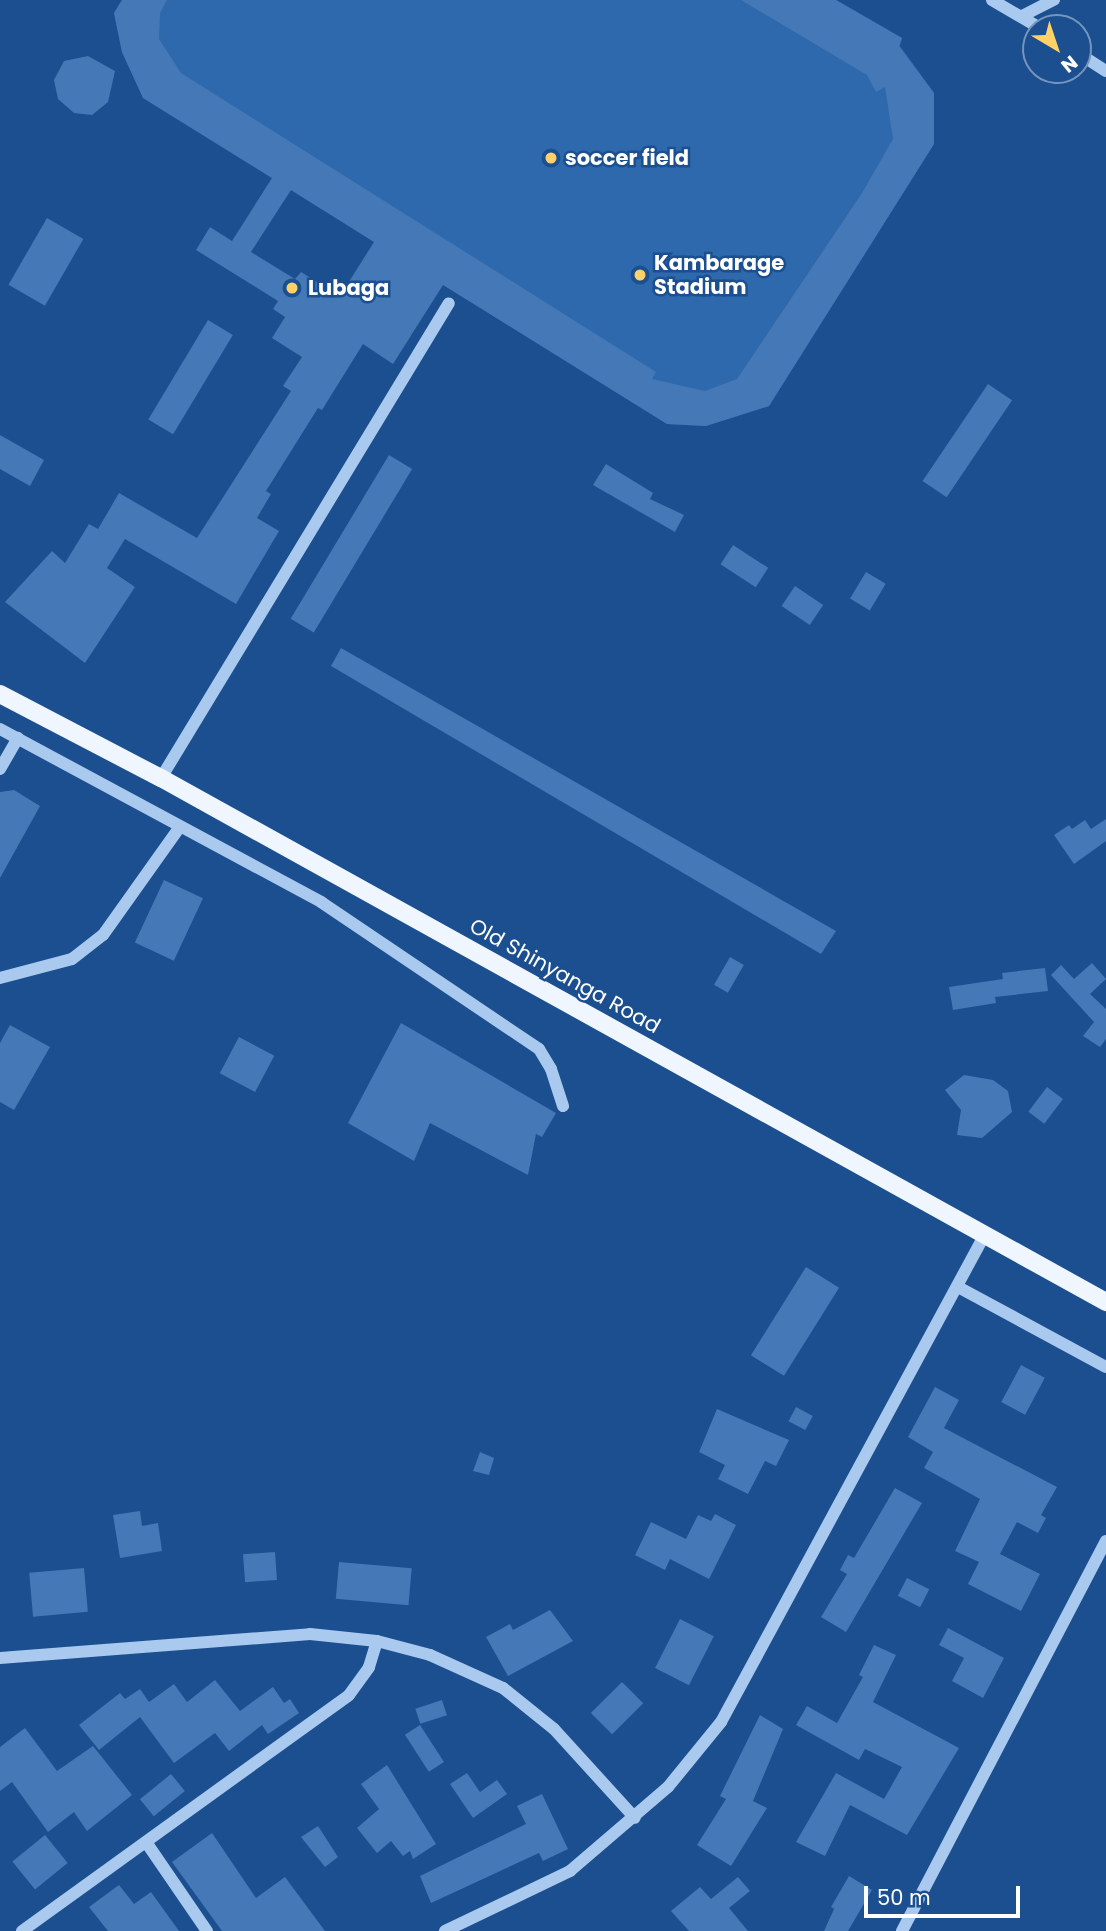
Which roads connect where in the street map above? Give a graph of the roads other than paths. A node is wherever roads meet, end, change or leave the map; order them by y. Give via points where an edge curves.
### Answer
1 (992, 0) edge
2 (1055, 0) edge
3 (1026, 14) edge
4 (1022, 16) edge
5 (449, 303) dead end
6 (0, 694) edge
7 (0, 729) edge
8 (18, 738) junction
9 (0, 769) edge
10 (161, 778) junction
11 (179, 828) junction
12 (0, 978) edge
13 (563, 1106) dead end
14 (984, 1236) junction
15 (958, 1287) junction
16 (1106, 1302) edge
17 (1106, 1367) edge
18 (1106, 1541) edge
19 (377, 1641) junction
20 (0, 1658) edge
21 (635, 1818) junction
22 (146, 1842) junction
23 (22, 1931) edge
24 (207, 1931) edge
25 (445, 1931) edge
26 (902, 1931) edge

1 - 4 street
2 - 3 street
5 - 10 street
6 - 10 main road, Old Shinyanga Road
7 - 8 street
8 - 9 street
8 - 11 street
10 - 14 main road, Old Shinyanga Road
11 - 12 street via 103,935 72,959
11 - 13 street via 321,902 539,1049
14 - 15 street
14 - 16 main road, Old Shinyanga Road
15 - 17 street
15 - 21 street via 721,1722 668,1787
18 - 26 street
19 - 20 street via 310,1634
19 - 21 street via 430,1656 503,1688 554,1730
19 - 22 street via 369,1667 349,1695
21 - 25 street via 570,1871
22 - 23 street
22 - 24 street

